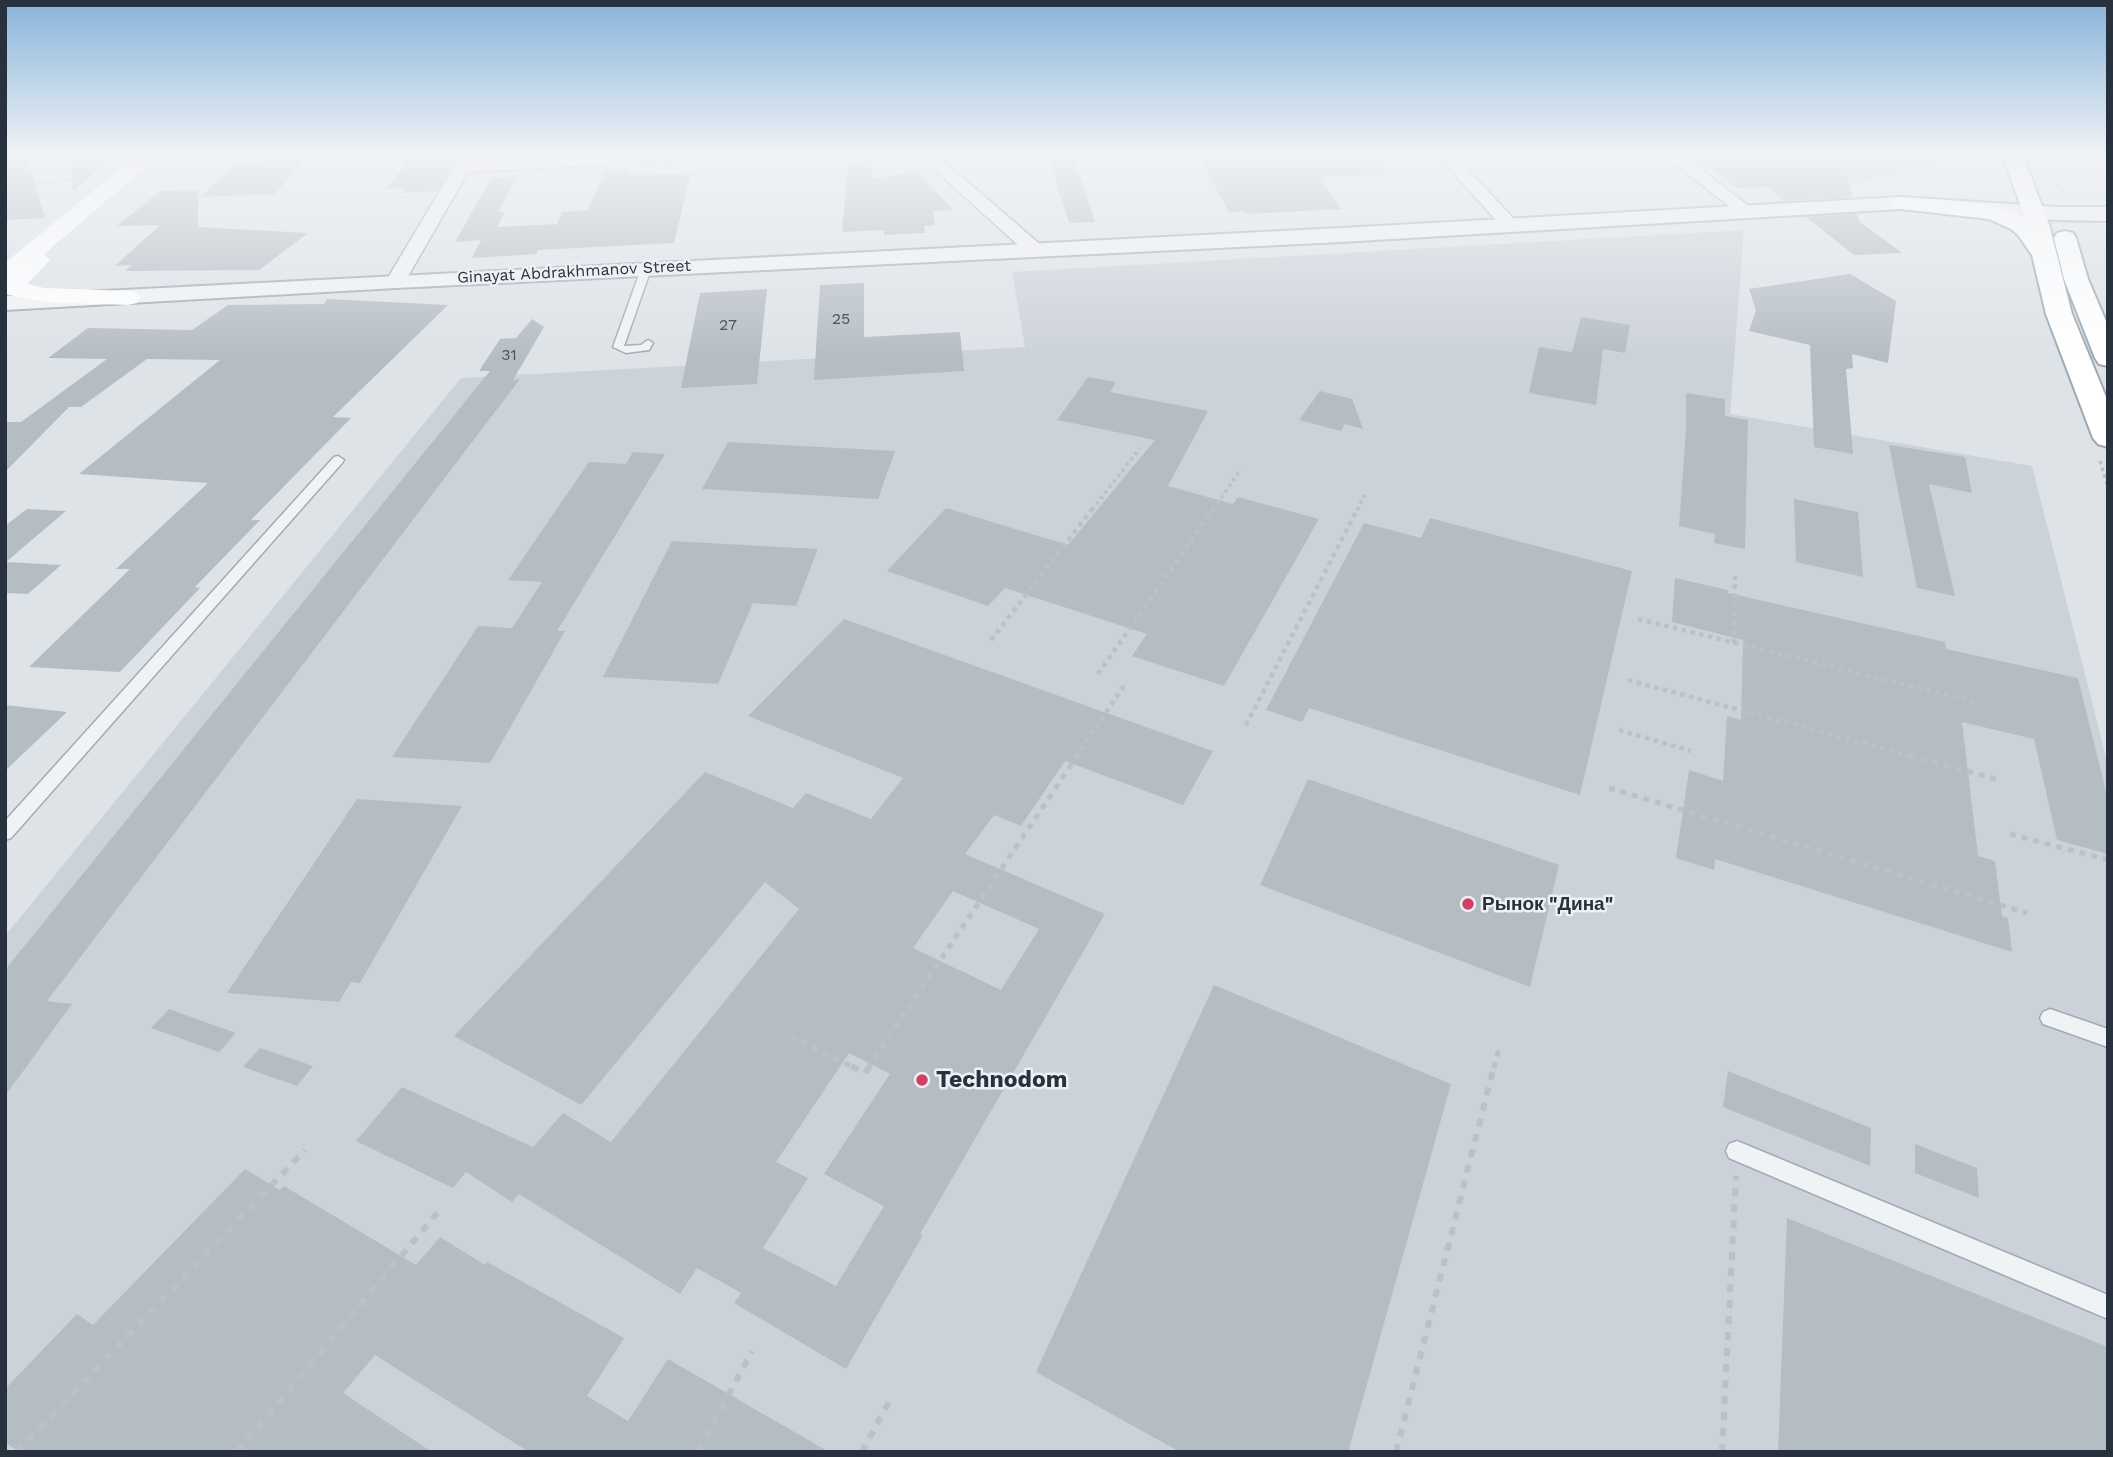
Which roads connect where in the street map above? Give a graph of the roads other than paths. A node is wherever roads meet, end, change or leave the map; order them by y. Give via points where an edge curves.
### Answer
1 (69, 222) edge
2 (430, 222) edge
3 (1003, 222) edge
4 (1507, 222) edge
5 (1560, 222) edge
6 (2013, 222) edge
7 (2037, 222) edge
8 (2060, 222) edge
9 (1510, 225) junction
10 (48, 239) junction
11 (1035, 250) junction
12 (2043, 255) junction
13 (646, 269) junction
14 (5, 275) edge
15 (396, 281) junction
16 (128, 298) junction
17 (5, 303) edge
18 (5, 313) edge
19 (2100, 320) edge
20 (648, 344) dead end
21 (2108, 358) edge
22 (2108, 438) edge
23 (338, 460) dead end
24 (5, 834) edge
25 (2050, 1018) dead end
26 (2108, 1038) edge
27 (1737, 1151) road end
28 (2108, 1307) edge

1 - 10 main road
2 - 15 street
3 - 11 street
4 - 9 street
5 - 9 street, Ginayat Abdrakhmanov Street
6 - 12 main road via 2026,229
7 - 12 main road
8 - 19 main road
9 - 11 street, Ginayat Abdrakhmanov Street
10 - 14 main road
10 - 16 main road via 53,244 50,250 17,278 13,289 44,295
11 - 13 street, Ginayat Abdrakhmanov Street
12 - 22 main road via 2059,314
13 - 15 street, Ginayat Abdrakhmanov Street
13 - 20 lane via 618,347 626,350
15 - 16 street, Ginayat Abdrakhmanov Street
16 - 17 street, Ginayat Abdrakhmanov Street
16 - 18 main road
19 - 21 main road
23 - 24 lane
25 - 26 lane
27 - 28 lane

